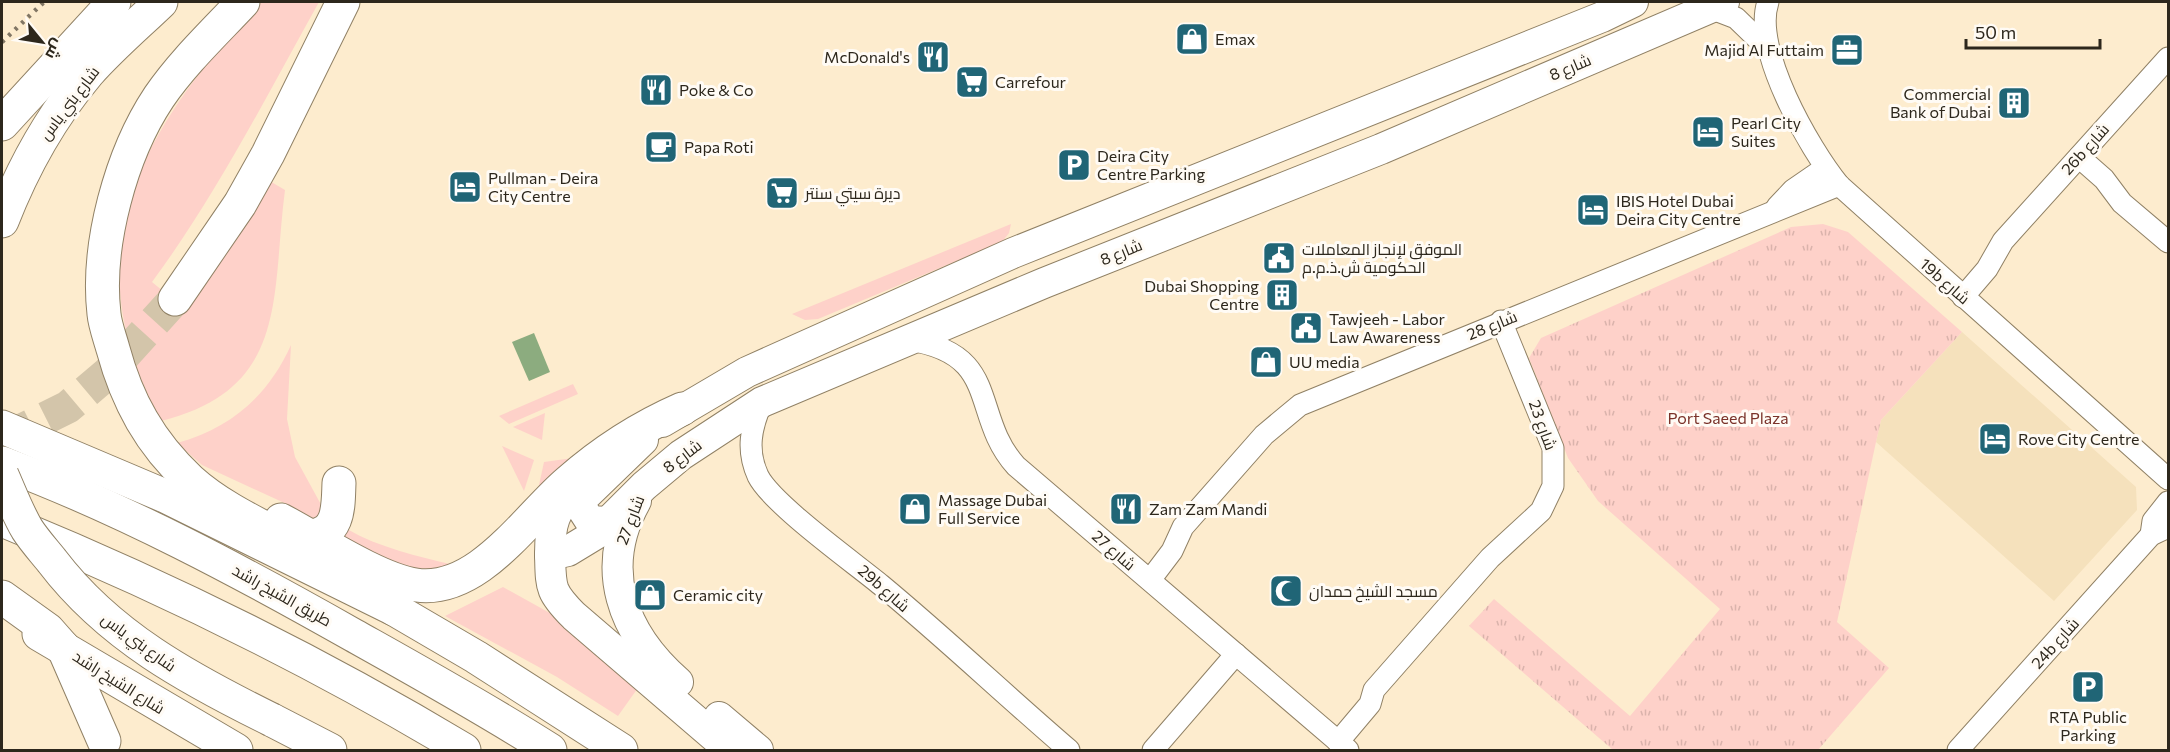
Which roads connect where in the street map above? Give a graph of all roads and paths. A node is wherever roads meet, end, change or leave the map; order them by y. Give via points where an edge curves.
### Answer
1 (114, 2) edge
2 (161, 2) edge
3 (243, 2) edge
4 (343, 2) edge
5 (1633, 2) edge
6 (1768, 2) edge
7 (1717, 5) edge
8 (1602, 17) junction
9 (1767, 48) junction
10 (2169, 58) edge
11 (1450, 117) junction
12 (2, 124) edge
13 (2074, 162) junction
14 (1826, 168) junction
15 (1839, 185) junction
16 (1775, 210) junction
17 (2, 221) edge
18 (1087, 222) junction
19 (2169, 242) edge
20 (1957, 292) junction
21 (175, 299) tunnel mouth
22 (1496, 323) junction
23 (896, 345) junction
24 (762, 402) junction
25 (672, 415) junction
26 (2, 427) edge
27 (164, 451) junction
28 (2, 463) edge
29 (2, 475) edge
30 (2169, 479) edge
31 (339, 483) dead end
32 (644, 486) junction
33 (2169, 502) edge
34 (2, 520) edge
35 (607, 522) junction
36 (2160, 531) edge
37 (311, 536) junction
38 (550, 555) junction
39 (1144, 576) junction
40 (2, 597) edge
41 (394, 609) junction
42 (2, 614) edge
43 (63, 647) junction
44 (1236, 654) junction
45 (104, 741) dead end
46 (1338, 742) edge
47 (236, 750) edge
48 (330, 750) edge
49 (464, 750) edge
50 (550, 750) edge
51 (621, 750) edge
52 (730, 750) edge
53 (758, 750) edge
54 (1069, 750) edge
55 (1153, 750) edge
56 (1958, 750) edge

1 - 12 main road
2 - 17 main road, شارع بني ياس via 89,72 51,121 20,174
3 - 27 main road via 159,97 132,148 112,208 104,264 104,314 130,401 148,433
4 - 21 main road via 240,204
5 - 8 street
6 - 9 street, 19b شارع via 1764,21
7 - 9 street, 19b شارع via 1742,22
7 - 11 street, شارع 8
8 - 11 street via 1592,40 1503,80
8 - 18 street
9 - 14 street, 19b شارع via 1802,131
10 - 13 street, 26b شارع
11 - 23 street, شارع 8 via 1381,149
13 - 19 street via 2104,179 2122,202
13 - 20 street, 26b شارع via 2003,241 1987,269
14 - 15 street, 19b شارع
14 - 16 street, شارع 28 via 1793,190
15 - 16 street, شارع 28
15 - 20 street, 19b شارع
16 - 22 street, شارع 28
18 - 23 street via 1087,235 1073,257 919,322 901,332
18 - 25 street via 780,357
20 - 30 street, 19b شارع
22 - 39 street, شارع 28 via 1300,405 1264,435 1183,527 1167,536
22 - 46 street, شارع 23 via 1539,440 1544,462 1538,495 1499,549 1374,690 1360,695
23 - 24 street, شارع 8
23 - 39 street, شارع 27 via 930,343 950,352 966,366 979,383 1004,453
24 - 32 street, شارع 8 via 681,455
24 - 54 street, 29b شارع via 752,426 750,452 759,477 776,497
25 - 35 street via 583,498 581,507 590,521
25 - 37 main road via 659,419 596,459 476,570 457,580 437,585 399,582
25 - 38 street via 609,460 563,501 549,531
26 - 41 main road via 165,496
27 - 37 main road via 216,487
27 - 41 main road via 207,494 373,588
28 - 50 main road, طريق الشيخ راشد via 213,557
29 - 48 main road, شارع بني ياس, bridge via 28,530 65,578 108,622 210,690
31 - 37 main road via 334,524 324,533
32 - 35 street, شارع 8
32 - 53 street, شارع 27 via 630,510 616,566 628,619 665,670
33 - 36 street, 24b شارع via 2153,521
34 - 49 main road via 130,574 244,629
35 - 38 street, شارع 8 via 582,544
36 - 56 street, 24b شارع
38 - 52 street via 548,576 560,602
39 - 44 street, شارع 27
40 - 43 main road via 48,630
41 - 51 main road
42 - 43 main road, شارع الشيخ راشد
43 - 45 main road
43 - 47 main road, شارع الشيخ راشد
44 - 46 street, شارع 27
44 - 55 street

